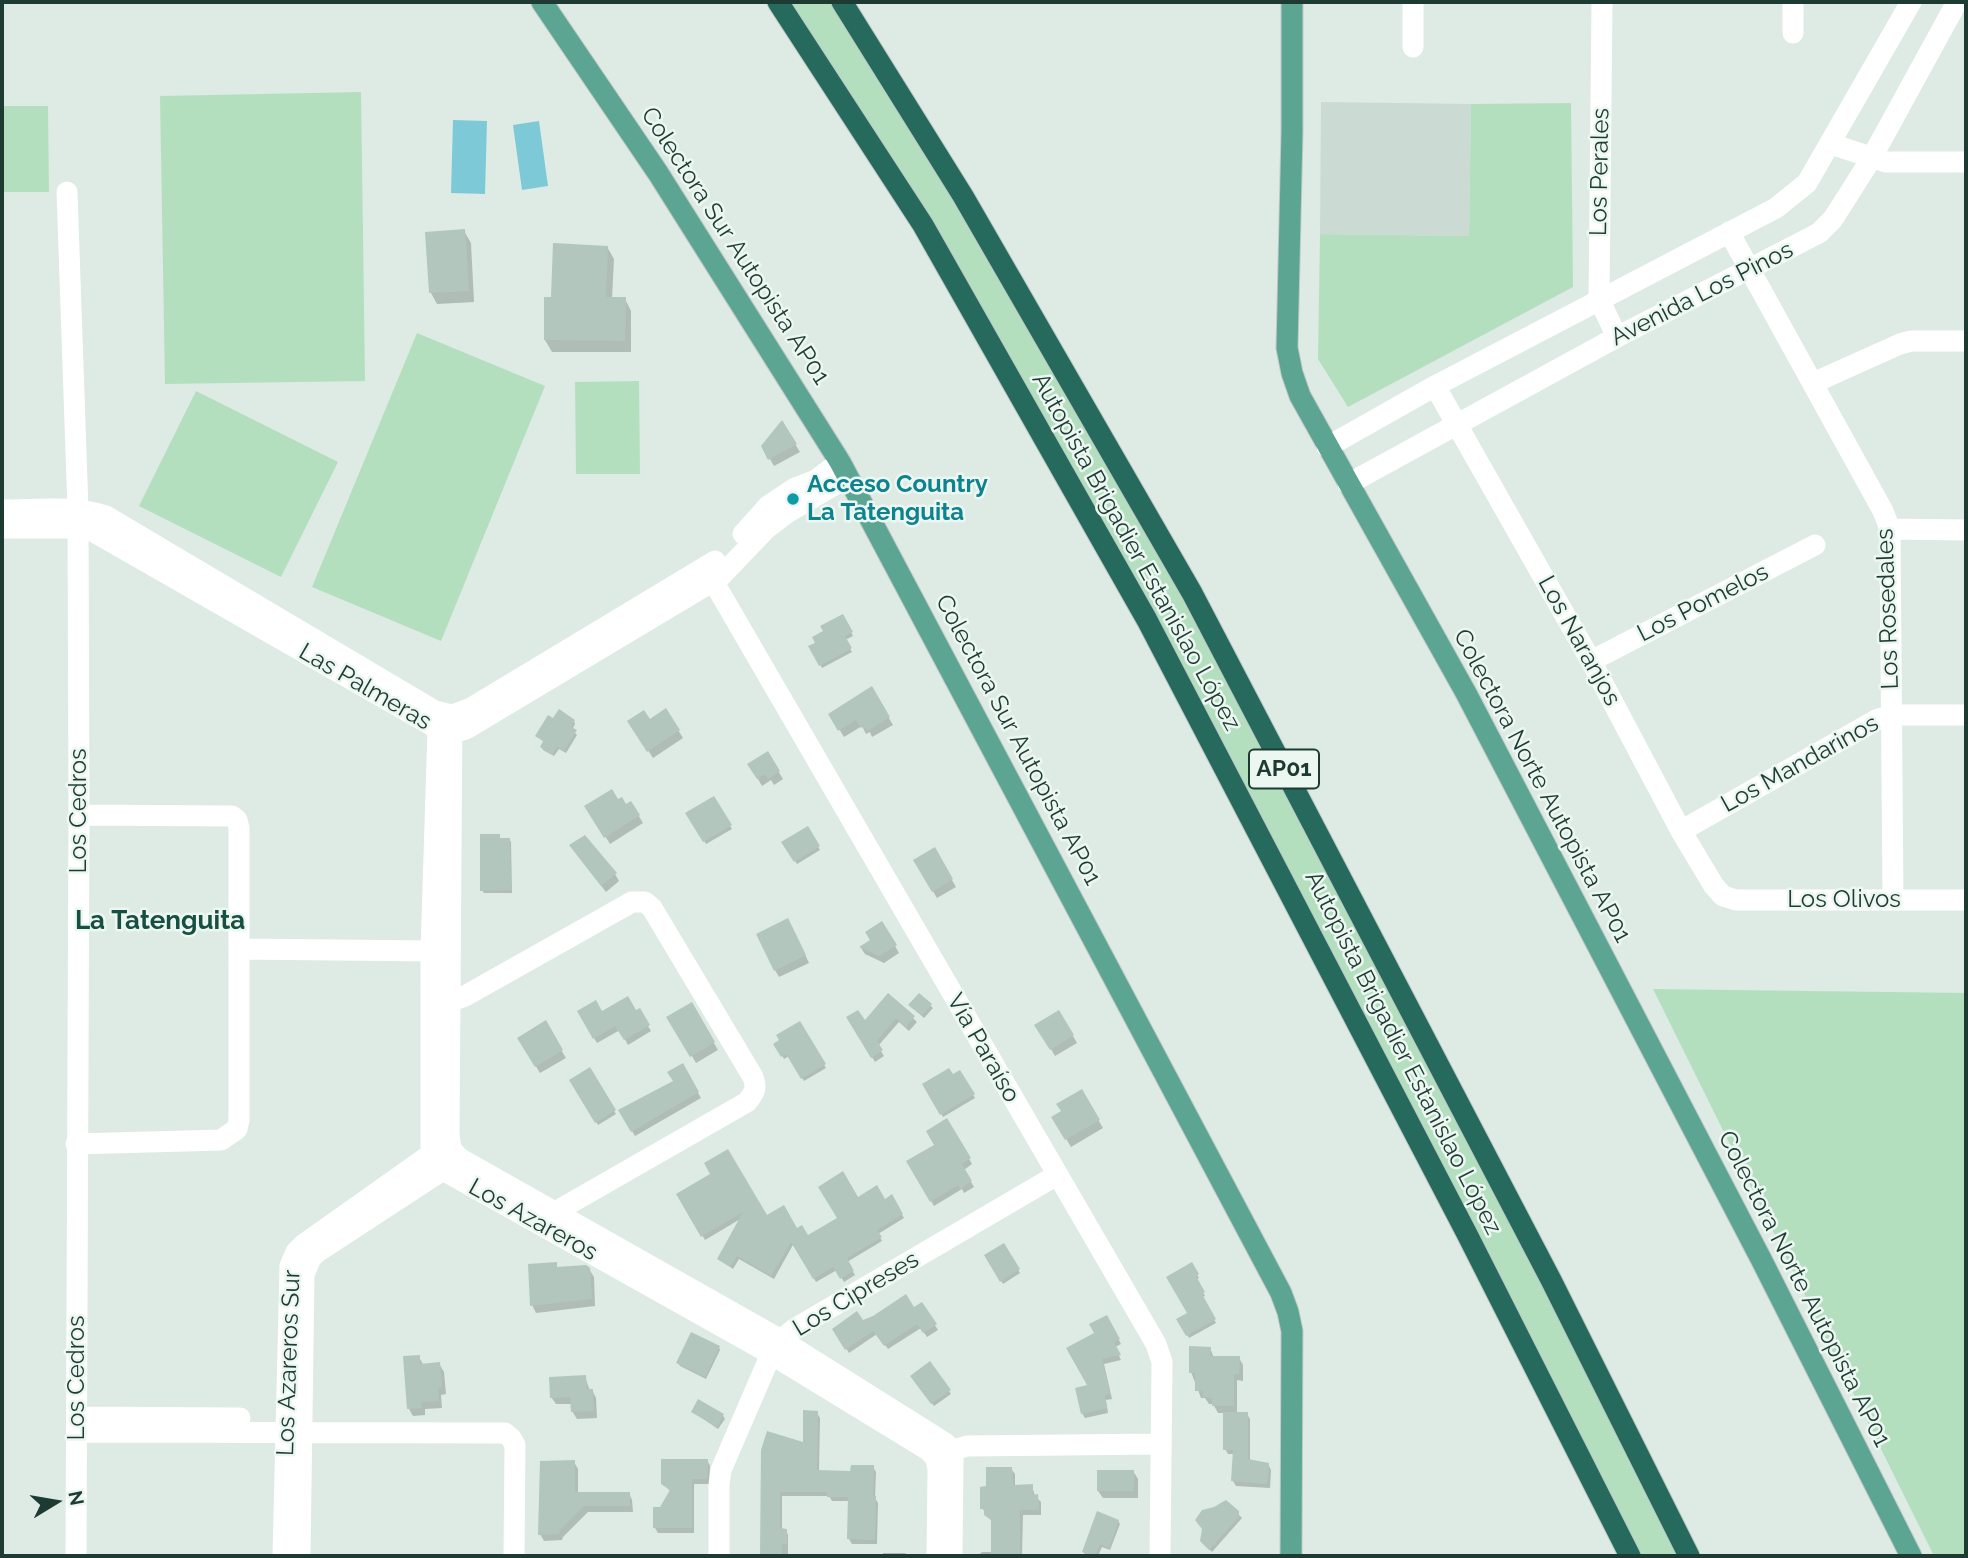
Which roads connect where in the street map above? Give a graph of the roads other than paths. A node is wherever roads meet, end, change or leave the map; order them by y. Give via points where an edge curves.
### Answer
1 (542, 2) edge
2 (778, 2) edge
3 (842, 2) edge
4 (1292, 2) edge
5 (1413, 2) edge
6 (1602, 2) edge
7 (1793, 2) edge
8 (1911, 2) edge
9 (1958, 2) edge
10 (1793, 33) dead end
11 (1413, 47) dead end
12 (1831, 144) junction
13 (1871, 159) junction
14 (1966, 162) edge
15 (67, 192) dead end
16 (1729, 232) junction
17 (1750, 269) junction
18 (1599, 299) junction
19 (1617, 337) junction
20 (1966, 341) edge
21 (1813, 383) junction
22 (1435, 386) junction
23 (1458, 424) junction
24 (1327, 447) junction
25 (844, 470) junction
26 (1348, 484) junction
27 (2, 510) edge
28 (78, 519) junction
29 (2, 528) edge
30 (1890, 529) junction
31 (1966, 530) edge
32 (1815, 545) dead end
33 (708, 574) junction
34 (1591, 661) junction
35 (1892, 715) junction
36 (1966, 715) edge
37 (448, 726) junction
38 (79, 816) junction
39 (1681, 831) junction
40 (1723, 896) joint
41 (1893, 900) junction
42 (1966, 900) edge
43 (438, 938) junction
44 (239, 949) junction
45 (451, 1001) junction
46 (76, 1144) junction
47 (442, 1158) junction
48 (1057, 1175) junction
49 (552, 1221) junction
50 (776, 1347) junction
51 (77, 1425) junction
52 (294, 1425) junction
53 (1161, 1444) junction
54 (944, 1453) junction
55 (76, 1556) edge
56 (283, 1556) edge
57 (299, 1556) edge
58 (514, 1556) edge
59 (719, 1556) edge
60 (937, 1556) edge
61 (952, 1556) edge
62 (1160, 1556) edge
63 (1291, 1556) edge
64 (1630, 1556) edge
65 (1689, 1556) edge
66 (1911, 1556) edge

1 - 25 main road, Colectora Sur Autopista AP01 via 659,173
2 - 64 highway, Autopista Brigadier Estanislao López / AP01 via 923,225 1147,620
3 - 65 highway, Autopista Brigadier Estanislao López / AP01 via 963,196 1192,593 1551,1280
4 - 24 main road, Colectora Norte Autopista AP01 via 1287,348 1300,396
5 - 11 street
6 - 18 street, Los Perales
7 - 10 street
8 - 12 street, Avenida Los Pinos
9 - 13 street, Avenida Los Pinos
12 - 13 street
12 - 16 street, Avenida Los Pinos via 1807,183 1791,197
13 - 14 street
13 - 17 street, Avenida Los Pinos via 1819,233
15 - 28 street, Los Cedros
16 - 17 street, Los Rosedales
16 - 18 street, Avenida Los Pinos
17 - 19 street, Avenida Los Pinos
17 - 21 street, Los Rosedales
18 - 19 street, Los Perales
18 - 22 street, Avenida Los Pinos
19 - 23 street, Avenida Los Pinos
20 - 21 street via 1910,341
21 - 30 street, Los Rosedales
22 - 23 street, Los Naranjos
22 - 24 street, Avenida Los Pinos
23 - 26 street, Avenida Los Pinos
23 - 34 street, Los Naranjos
24 - 26 main road, Colectora Norte Autopista AP01
25 - 33 street, Las Palmeras via 795,488 768,506
25 - 63 main road, Colectora Sur Autopista AP01 via 1281,1293 1292,1331
26 - 66 main road, Colectora Norte Autopista AP01 via 1466,693
27 - 28 street, Las Palmeras
28 - 29 street, Las Palmeras
28 - 37 street, Las Palmeras via 92,531
28 - 38 street, Los Cedros
30 - 31 street
30 - 35 street, Los Rosedales
32 - 34 street, Los Pomelos
33 - 37 street, Las Palmeras via 466,729
33 - 48 street, Vía Paraíso
34 - 39 street, Los Naranjos
35 - 36 street, Los Mandarinos
35 - 39 street, Los Mandarinos via 1862,726
35 - 41 street, Los Rosedales
37 - 43 street, Los Azareros
38 - 44 street via 232,816 237,820
38 - 46 street, Los Cedros
39 - 40 street, Los Naranjos
40 - 41 street, Los Olivos via 1736,900
41 - 42 street, Los Olivos
43 - 44 street
43 - 45 street, Los Azareros
43 - 47 street, Los Azareros
44 - 46 street via 237,1129 221,1140
45 - 47 street, Los Azareros via 449,1134
45 - 49 street via 632,902 645,902 753,1077 756,1086 747,1102 562,1208
46 - 51 street, Los Cedros
47 - 49 street, Los Azareros
47 - 52 street, Los Azareros Sur via 311,1258 304,1274
48 - 50 street, Los Cipreses via 794,1329
48 - 53 street, Vía Paraíso via 1156,1344 1161,1362
49 - 50 street, Los Azareros
50 - 54 street, Los Azareros via 945,1443
50 - 59 street, Los Cipreses via 721,1470
51 - 52 street
51 - 55 street, Los Cedros
52 - 56 street, Los Azareros Sur
52 - 57 street, Los Azareros Sur
52 - 58 street via 332,1434 505,1433 515,1446
53 - 54 street via 967,1446
53 - 62 street, Vía Paraíso
54 - 60 street via 938,1469
54 - 61 street

